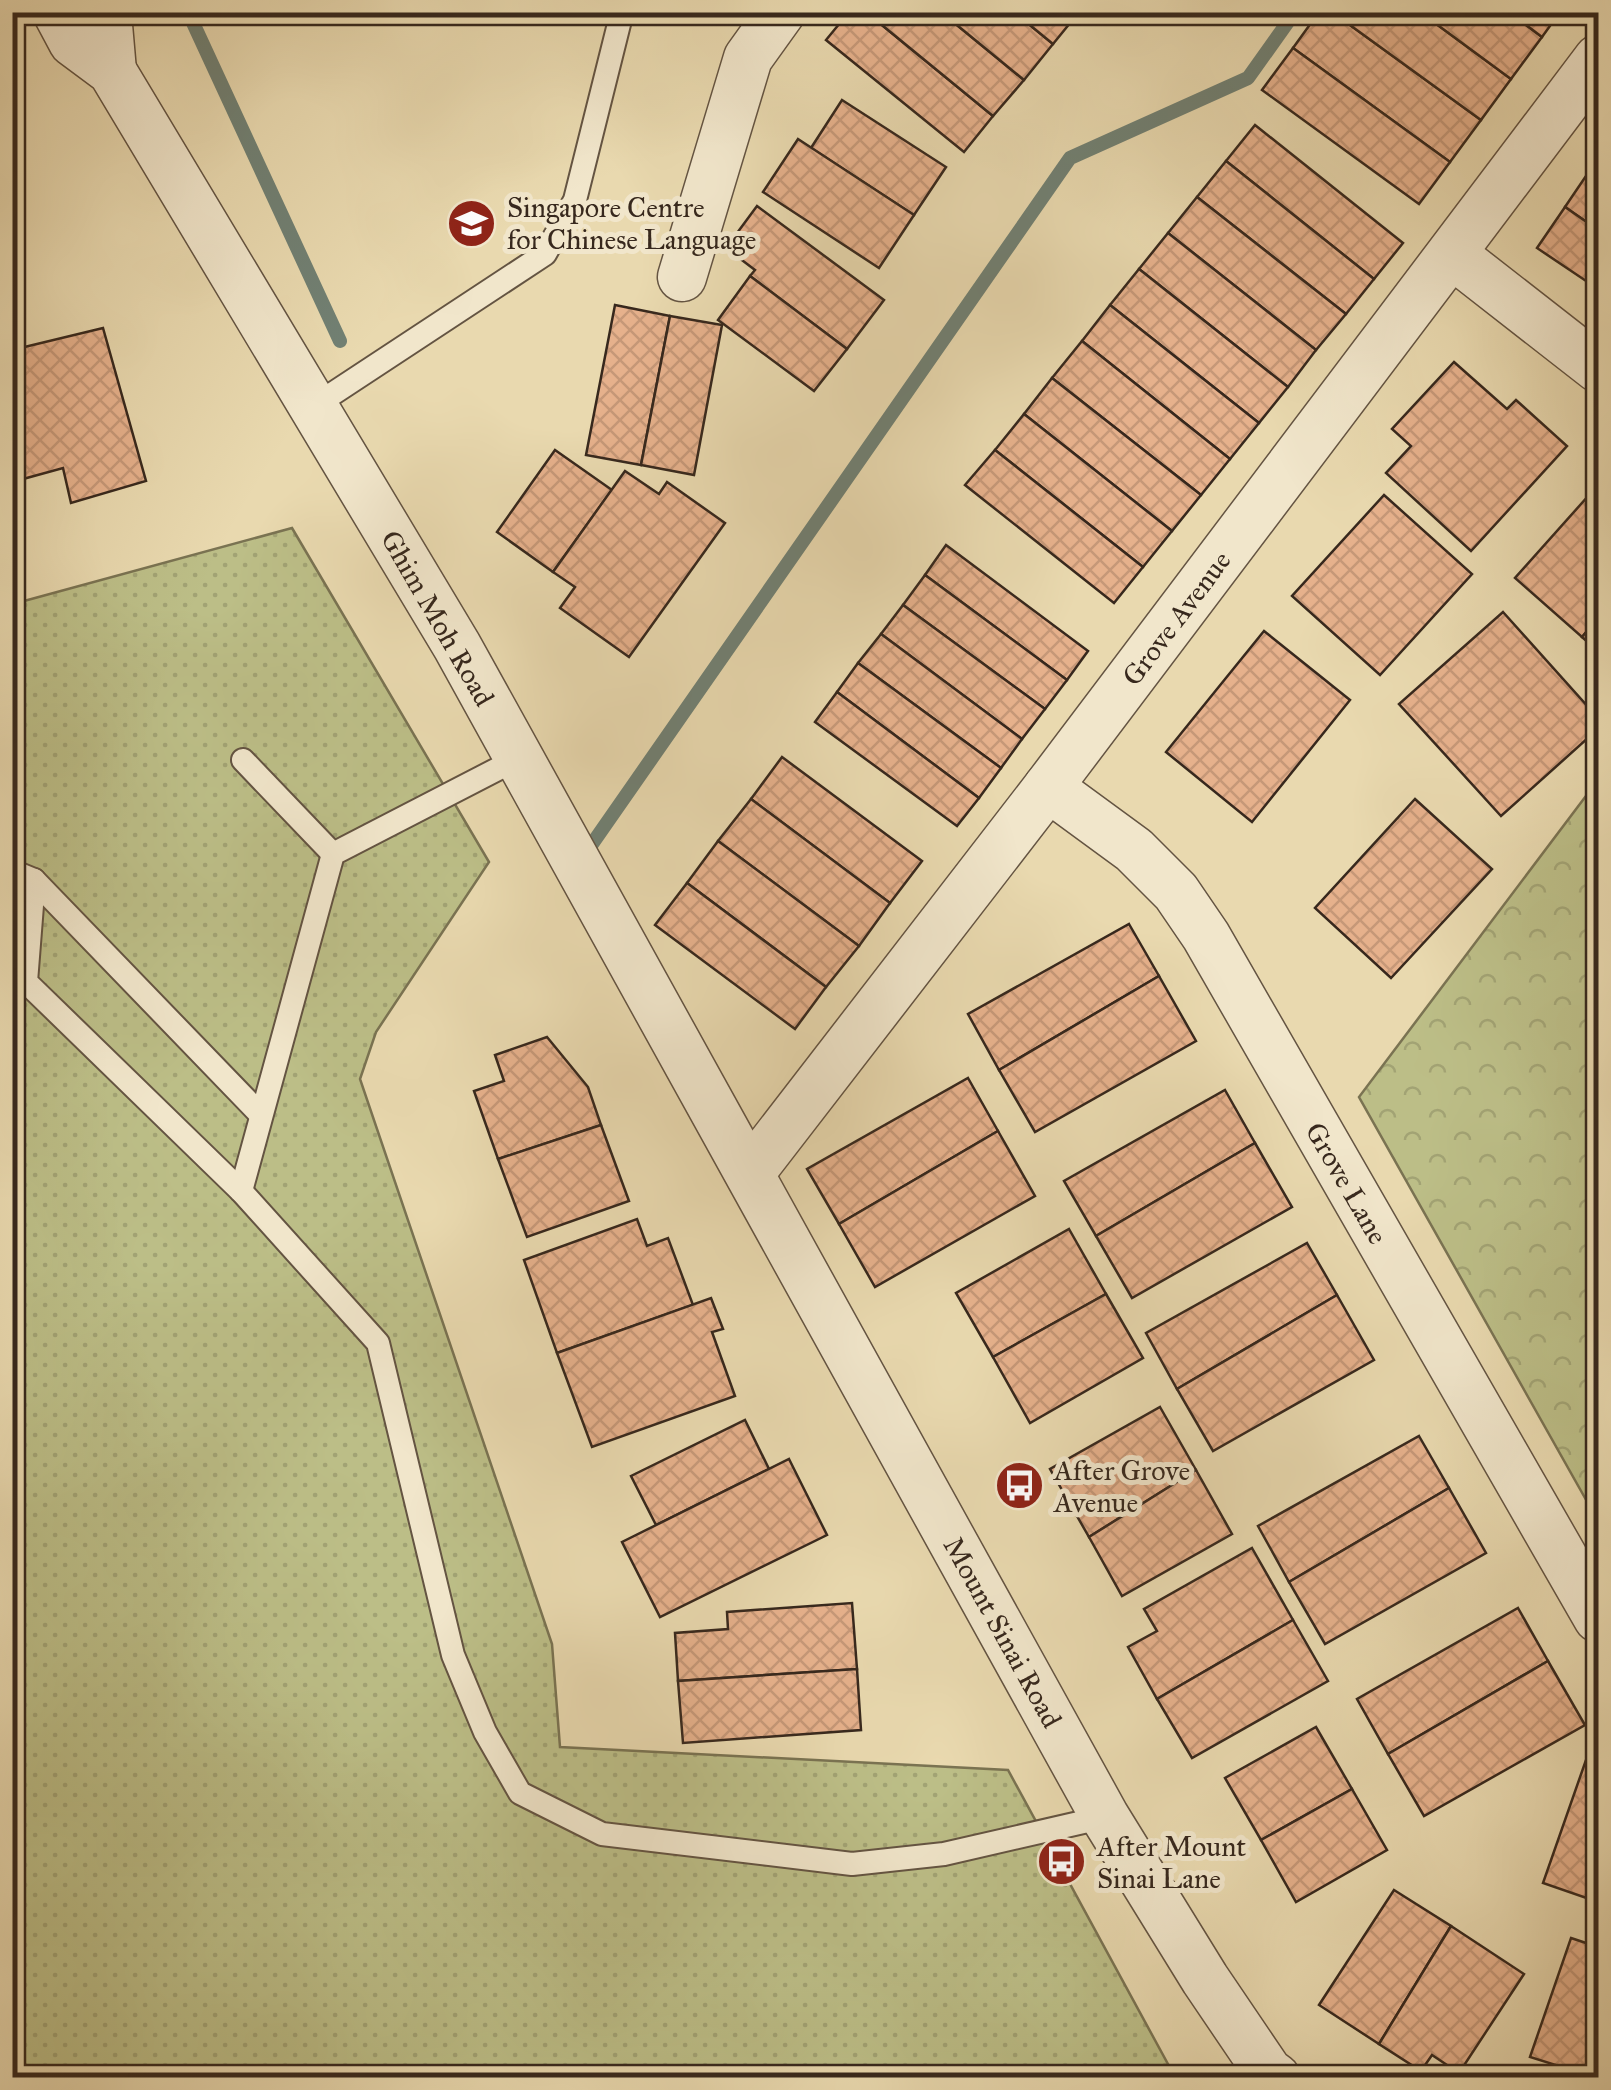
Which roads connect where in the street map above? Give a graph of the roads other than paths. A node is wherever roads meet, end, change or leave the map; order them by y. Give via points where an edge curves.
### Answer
1 (57, 12) edge
2 (102, 12) edge
3 (622, 12) edge
4 (780, 12) edge
5 (1598, 59) edge
6 (112, 71) junction
7 (1452, 254) junction
8 (682, 277) dead end
9 (1598, 368) edge
10 (314, 406) junction
11 (519, 758) junction
12 (244, 760) dead end
13 (1048, 787) junction
14 (333, 854) junction
15 (23, 875) edge
16 (262, 1115) junction
17 (750, 1173) junction
18 (241, 1192) junction
19 (1598, 1618) edge
20 (1105, 1817) junction
21 (1276, 2078) edge

1 - 6 street, Ghim Moh Road via 73,42
2 - 6 street, Ghim Moh Road
3 - 10 lane via 575,200 545,254
4 - 8 street via 748,58
5 - 7 street, Grove Avenue
6 - 10 street, Ghim Moh Road
7 - 9 street
7 - 13 street, Grove Avenue
10 - 11 street, Ghim Moh Road
11 - 14 lane
11 - 17 street, Ghim Moh Road
12 - 14 lane
13 - 17 street, Grove Avenue
13 - 19 street, Grove Lane via 1134,850 1176,892 1206,936
14 - 16 lane
15 - 16 lane
15 - 18 lane via 26,982
16 - 18 lane
17 - 20 street, Mount Sinai Road
18 - 20 lane via 378,1343 452,1654 520,1793 602,1834 852,1864 944,1854
20 - 21 street, Mount Sinai Road via 1205,1979

